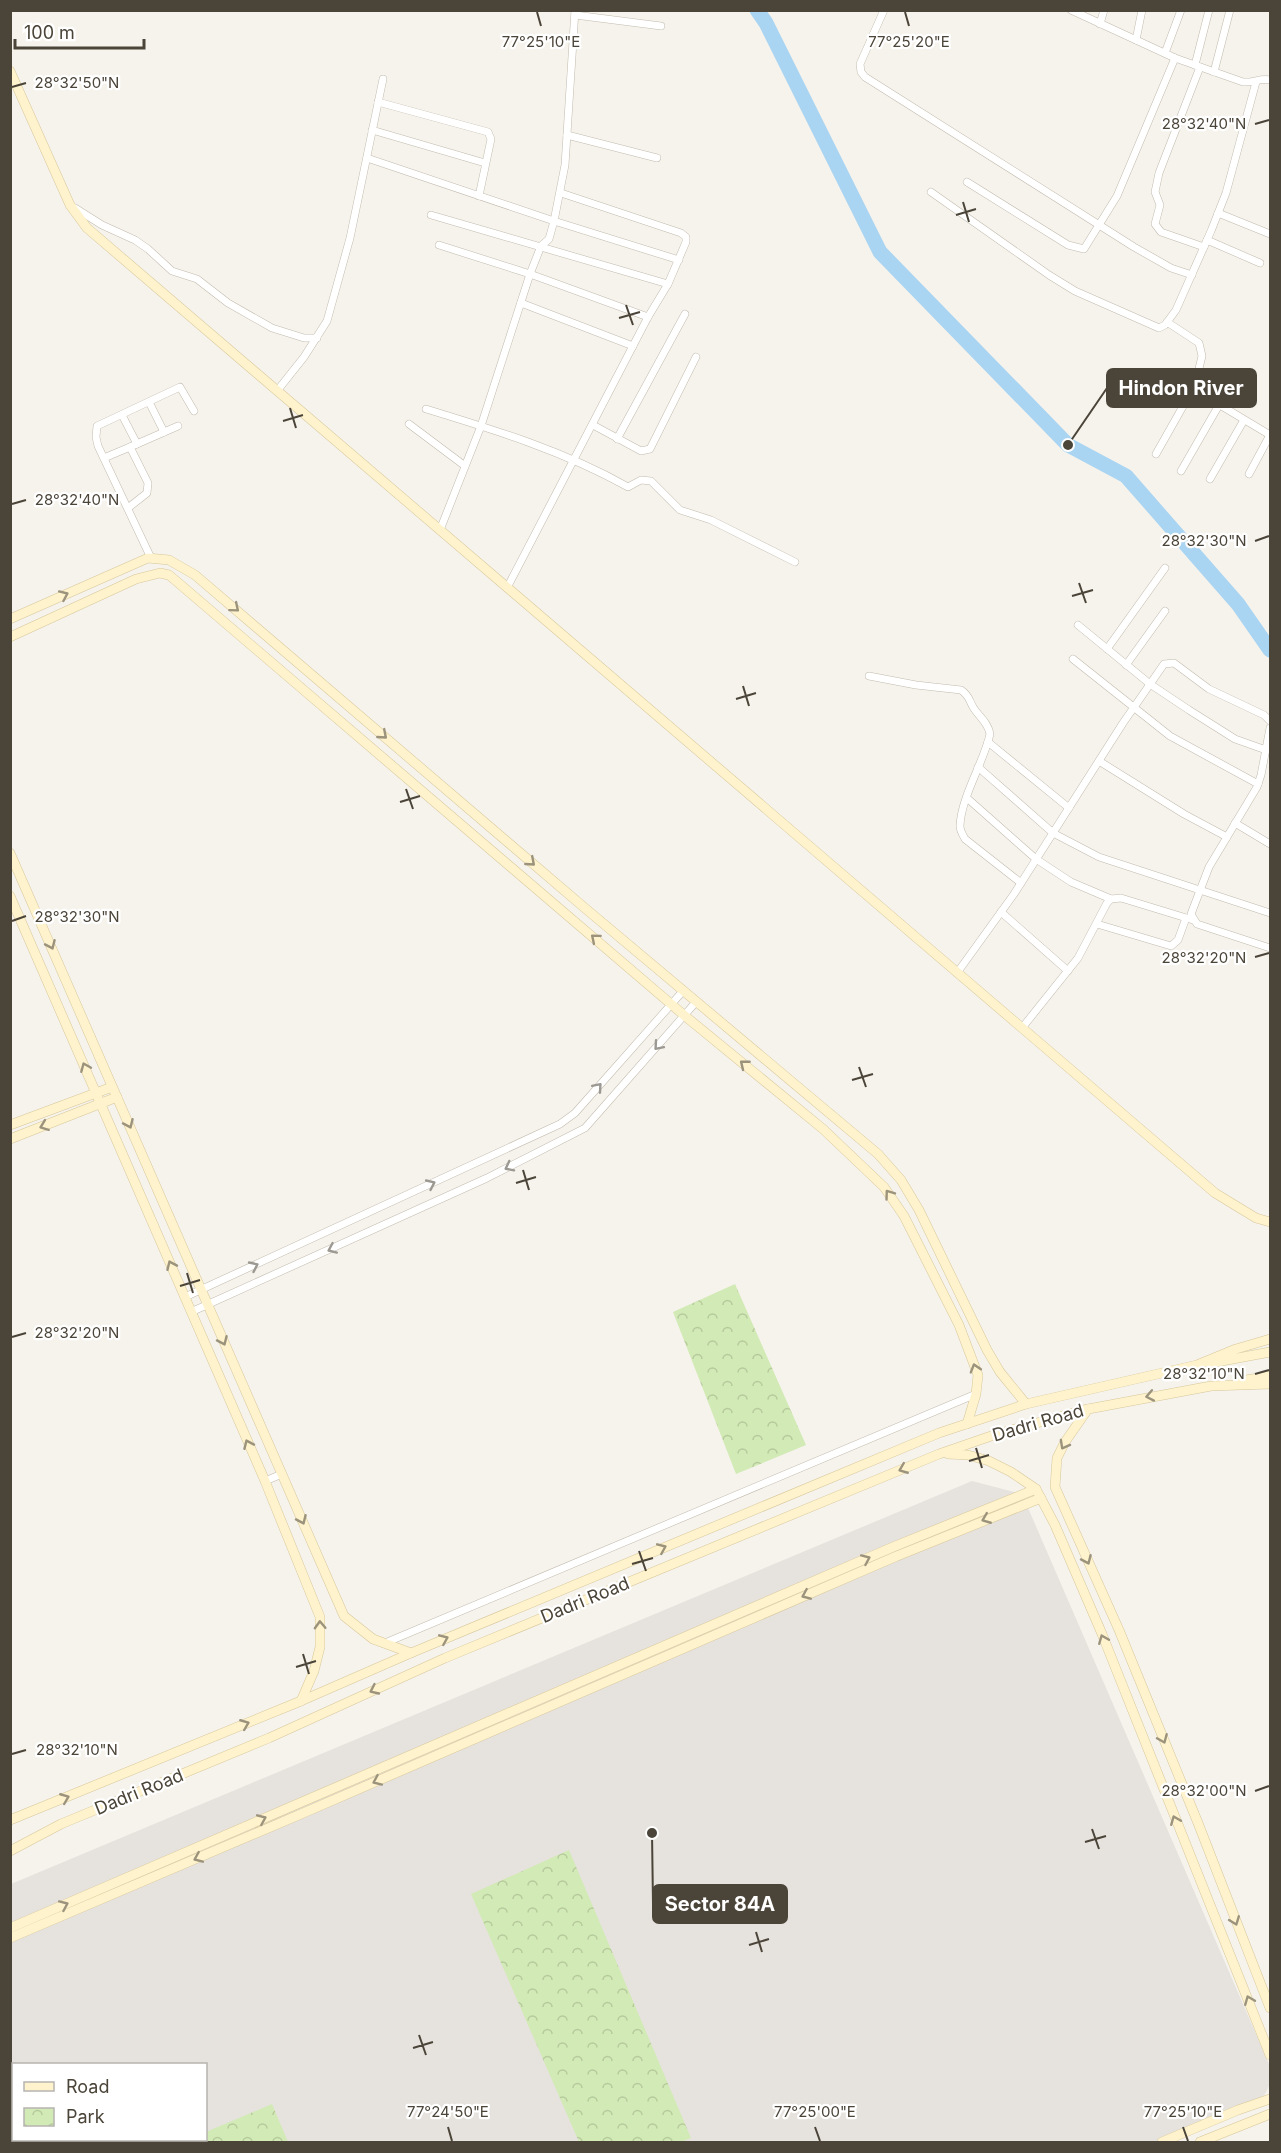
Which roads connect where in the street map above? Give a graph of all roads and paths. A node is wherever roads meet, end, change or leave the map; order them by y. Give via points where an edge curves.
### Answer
1 (884, 10) edge
2 (1104, 10) edge
3 (1142, 10) edge
4 (1181, 10) edge
5 (1209, 10) edge
6 (1230, 10) edge
7 (1074, 11) edge
8 (575, 13) edge
9 (1100, 24) junction
10 (662, 26) dead end
11 (1136, 40) junction
12 (1165, 53) junction
13 (1175, 58) junction
14 (1197, 66) junction
15 (10, 71) edge
16 (1214, 72) junction
17 (383, 79) dead end
18 (1270, 80) edge
19 (1256, 82) junction
20 (378, 102) junction
21 (372, 130) junction
22 (567, 135) junction
23 (367, 158) junction
24 (657, 159) dead end
25 (485, 163) junction
26 (968, 182) dead end
27 (931, 192) dead end
28 (561, 193) junction
29 (478, 196) junction
30 (70, 205) junction
31 (1218, 213) junction
32 (431, 215) dead end
33 (554, 221) junction
34 (1099, 226) junction
35 (1270, 234) edge
36 (1205, 244) junction
37 (439, 245) dead end
38 (542, 246) junction
39 (679, 260) junction
40 (1260, 263) dead end
41 (530, 274) junction
42 (1192, 275) junction
43 (668, 284) junction
44 (521, 303) junction
45 (685, 314) dead end
46 (648, 317) junction
47 (1167, 322) junction
48 (316, 338) junction
49 (633, 345) junction
50 (696, 357) dead end
51 (1195, 385) junction
52 (277, 391) junction
53 (149, 402) junction
54 (1219, 405) junction
55 (426, 409) dead end
56 (194, 411) dead end
57 (122, 415) junction
58 (1244, 420) junction
59 (409, 424) dead end
60 (593, 425) junction
61 (178, 426) dead end
62 (481, 426) junction
63 (164, 432) junction
64 (1270, 435) edge
65 (618, 439) junction
66 (133, 446) junction
67 (1156, 454) dead end
68 (104, 458) junction
69 (574, 459) junction
70 (465, 466) junction
71 (1181, 471) dead end
72 (1249, 474) dead end
73 (1210, 479) dead end
74 (128, 508) junction
75 (440, 530) junction
76 (155, 558) junction
77 (795, 562) dead end
78 (1165, 568) dead end
79 (160, 573) junction
80 (507, 588) junction
81 (1165, 611) dead end
82 (10, 619) edge
83 (1078, 625) dead end
84 (10, 637) edge
85 (1107, 649) junction
86 (1073, 659) dead end
87 (1126, 665) junction
88 (869, 676) dead end
89 (1150, 684) junction
90 (1133, 708) junction
91 (1270, 721) edge
92 (1270, 728) edge
93 (988, 742) junction
94 (1266, 750) junction
95 (1099, 760) junction
96 (978, 767) junction
97 (1258, 784) junction
98 (967, 798) junction
99 (1069, 808) junction
100 (1235, 823) junction
101 (1053, 833) junction
102 (1227, 837) junction
103 (1270, 844) edge
104 (10, 853) edge
105 (1036, 859) junction
106 (1021, 883) junction
107 (1200, 891) junction
108 (10, 896) edge
109 (1111, 899) junction
110 (1001, 912) junction
111 (1270, 913) edge
112 (1189, 919) junction
113 (1097, 924) junction
114 (1270, 948) edge
115 (1068, 972) junction
116 (957, 973) junction
117 (683, 990) junction
118 (696, 1002) junction
119 (672, 1003) junction
120 (685, 1016) junction
121 (1022, 1028) junction
122 (112, 1087) junction
123 (96, 1094) junction
124 (117, 1097) junction
125 (101, 1104) junction
126 (10, 1125) edge
127 (10, 1139) edge
128 (1270, 1222) edge
129 (201, 1290) junction
130 (185, 1297) junction
131 (207, 1305) junction
132 (191, 1312) junction
133 (1270, 1339) edge
134 (1270, 1352) edge
135 (1197, 1365) junction
136 (1270, 1376) edge
137 (1270, 1384) edge
138 (1211, 1386) junction
139 (976, 1394) junction
140 (1026, 1404) junction
141 (1088, 1409) junction
142 (967, 1424) junction
143 (939, 1454) junction
144 (282, 1474) junction
145 (265, 1481) junction
146 (1039, 1494) junction
147 (1078, 1540) junction
148 (1064, 1546) junction
149 (385, 1643) junction
150 (411, 1653) junction
151 (301, 1701) junction
152 (10, 1820) edge
153 (10, 1851) edge
154 (10, 1928) edge
155 (10, 1938) edge
156 (1270, 2008) edge
157 (1270, 2055) edge
158 (1270, 2099) edge
159 (1270, 2114) edge
160 (1162, 2142) edge
161 (1200, 2142) edge

1 - 34 street via 860,64 865,77
2 - 9 street
3 - 11 street
4 - 12 street
5 - 14 street
6 - 16 street
7 - 9 street
8 - 10 street
8 - 22 street
9 - 11 street
11 - 12 street
12 - 13 street
13 - 14 street
13 - 34 street via 1118,196
14 - 16 street
14 - 36 street via 1159,173 1155,192 1160,205 1155,224 1161,232
15 - 30 street
16 - 19 street via 1243,82
17 - 20 street
18 - 19 street
19 - 31 street
20 - 21 street
20 - 25 street via 488,132 491,139
21 - 23 street
21 - 25 street
22 - 24 street
22 - 28 street
23 - 29 street
23 - 48 street via 337,288 327,321
25 - 29 street
26 - 34 street via 1079,249 1087,247
27 - 47 street via 1076,291 1154,327
28 - 33 street
28 - 39 street via 681,233 686,242
29 - 33 street
30 - 48 street via 135,240 172,271 197,279 246,314 291,335
30 - 52 street via 87,228
31 - 35 street
31 - 36 street
32 - 38 street
33 - 38 street via 549,239
33 - 39 street
34 - 42 street via 1171,268
36 - 40 street
36 - 42 street
37 - 41 street
38 - 41 street
38 - 43 street
39 - 43 street
41 - 44 street
41 - 46 street
42 - 47 street
43 - 46 street
44 - 49 street
44 - 62 street
45 - 65 street
46 - 49 street
47 - 51 street via 1199,343 1202,356
48 - 52 street
49 - 60 street
50 - 65 street via 650,449 641,451
51 - 54 street
51 - 67 street
52 - 75 street
53 - 56 street via 180,387
53 - 57 street
53 - 63 street
54 - 58 street
54 - 71 street
55 - 62 street
57 - 66 street
57 - 68 street via 97,426 96,437
58 - 64 street
58 - 73 street
59 - 70 street
60 - 65 street
60 - 69 street
61 - 63 street
62 - 69 street
62 - 70 street
63 - 66 street
64 - 72 street
66 - 68 street
66 - 74 street via 148,483 147,493
68 - 74 street
69 - 77 street via 628,487 641,480 651,481 680,510 711,520
69 - 80 street
70 - 75 street
74 - 76 street
75 - 80 street
76 - 79 street
82 -> 76 street
76 -> 117 street via 180,565 195,575
78 - 85 street
79 - 84 street via 136,579
119 -> 79 street via 169,575
80 - 116 street
81 - 87 street
83 - 85 street
85 - 87 street
86 - 90 street
87 - 89 street
88 - 93 street via 961,690 988,725
89 - 90 street
89 - 91 street via 1164,664 1174,663 1209,689
89 - 94 street via 1235,739
90 - 95 street
90 - 97 street via 1170,736
92 - 94 street
93 - 96 street
93 - 99 street
94 - 97 street
95 - 99 street
95 - 102 street
96 - 98 street
96 - 101 street
97 - 100 street
98 - 105 street
98 - 106 street via 960,826 965,839
99 - 101 street
100 - 102 street
100 - 103 street
101 - 105 street
101 - 107 street via 1099,857
102 - 107 street
104 -> 122 street
105 - 106 street
105 - 109 street via 1077,885
106 - 110 street
107 - 111 street
107 - 112 street
123 -> 108 street
109 - 112 street via 1121,898
109 - 113 street
110 - 115 street
110 - 116 street
112 - 113 street via 1176,944 1171,946
112 - 114 street
113 - 115 street
115 - 121 street
116 - 121 street
117 - 118 street
117 - 119 street
118 - 120 street
118 - 140 street via 878,1154 901,1180 987,1350
119 - 120 street
129 -> 119 street via 560,1124 576,1113
120 -> 131 street via 585,1128 487,1178
139 -> 120 street via 978,1375 959,1325 904,1216 884,1187 823,1129
121 - 128 street via 1215,1193
122 - 123 street
122 - 124 street
123 - 125 street
123 - 126 street
124 - 125 street
124 -> 129 street
125 -> 127 street
130 -> 125 street
129 - 130 street
129 - 131 street
130 - 132 street
131 - 132 street
131 -> 144 street
145 -> 132 street
133 - 135 street, Dadri Road
134 - 135 street, Dadri Road
135 - 140 street, Dadri Road
136 - 138 street, Dadri Road
137 - 138 street, Dadri Road
138 -> 141 street, Dadri Road
139 - 142 street
139 - 149 street
140 - 142 street, Dadri Road
141 - 143 street, Dadri Road
141 -> 147 street via 1065,1442 1055,1471 1054,1487
150 -> 142 street, Dadri Road
143 - 146 street via 968,1455 989,1461
143 -> 153 street, Dadri Road via 445,1658 269,1738 62,1824
144 - 145 street
144 -> 149 street via 344,1616 373,1639
151 -> 145 street via 320,1647 320,1617
146 - 148 street
154 -> 146 street via 893,1547
146 -> 155 street
147 - 148 street
147 -> 156 street via 1195,1815
157 -> 148 street
149 - 150 street
150 - 151 street, Dadri Road
152 -> 151 street, Dadri Road
158 - 160 street
159 - 161 street

